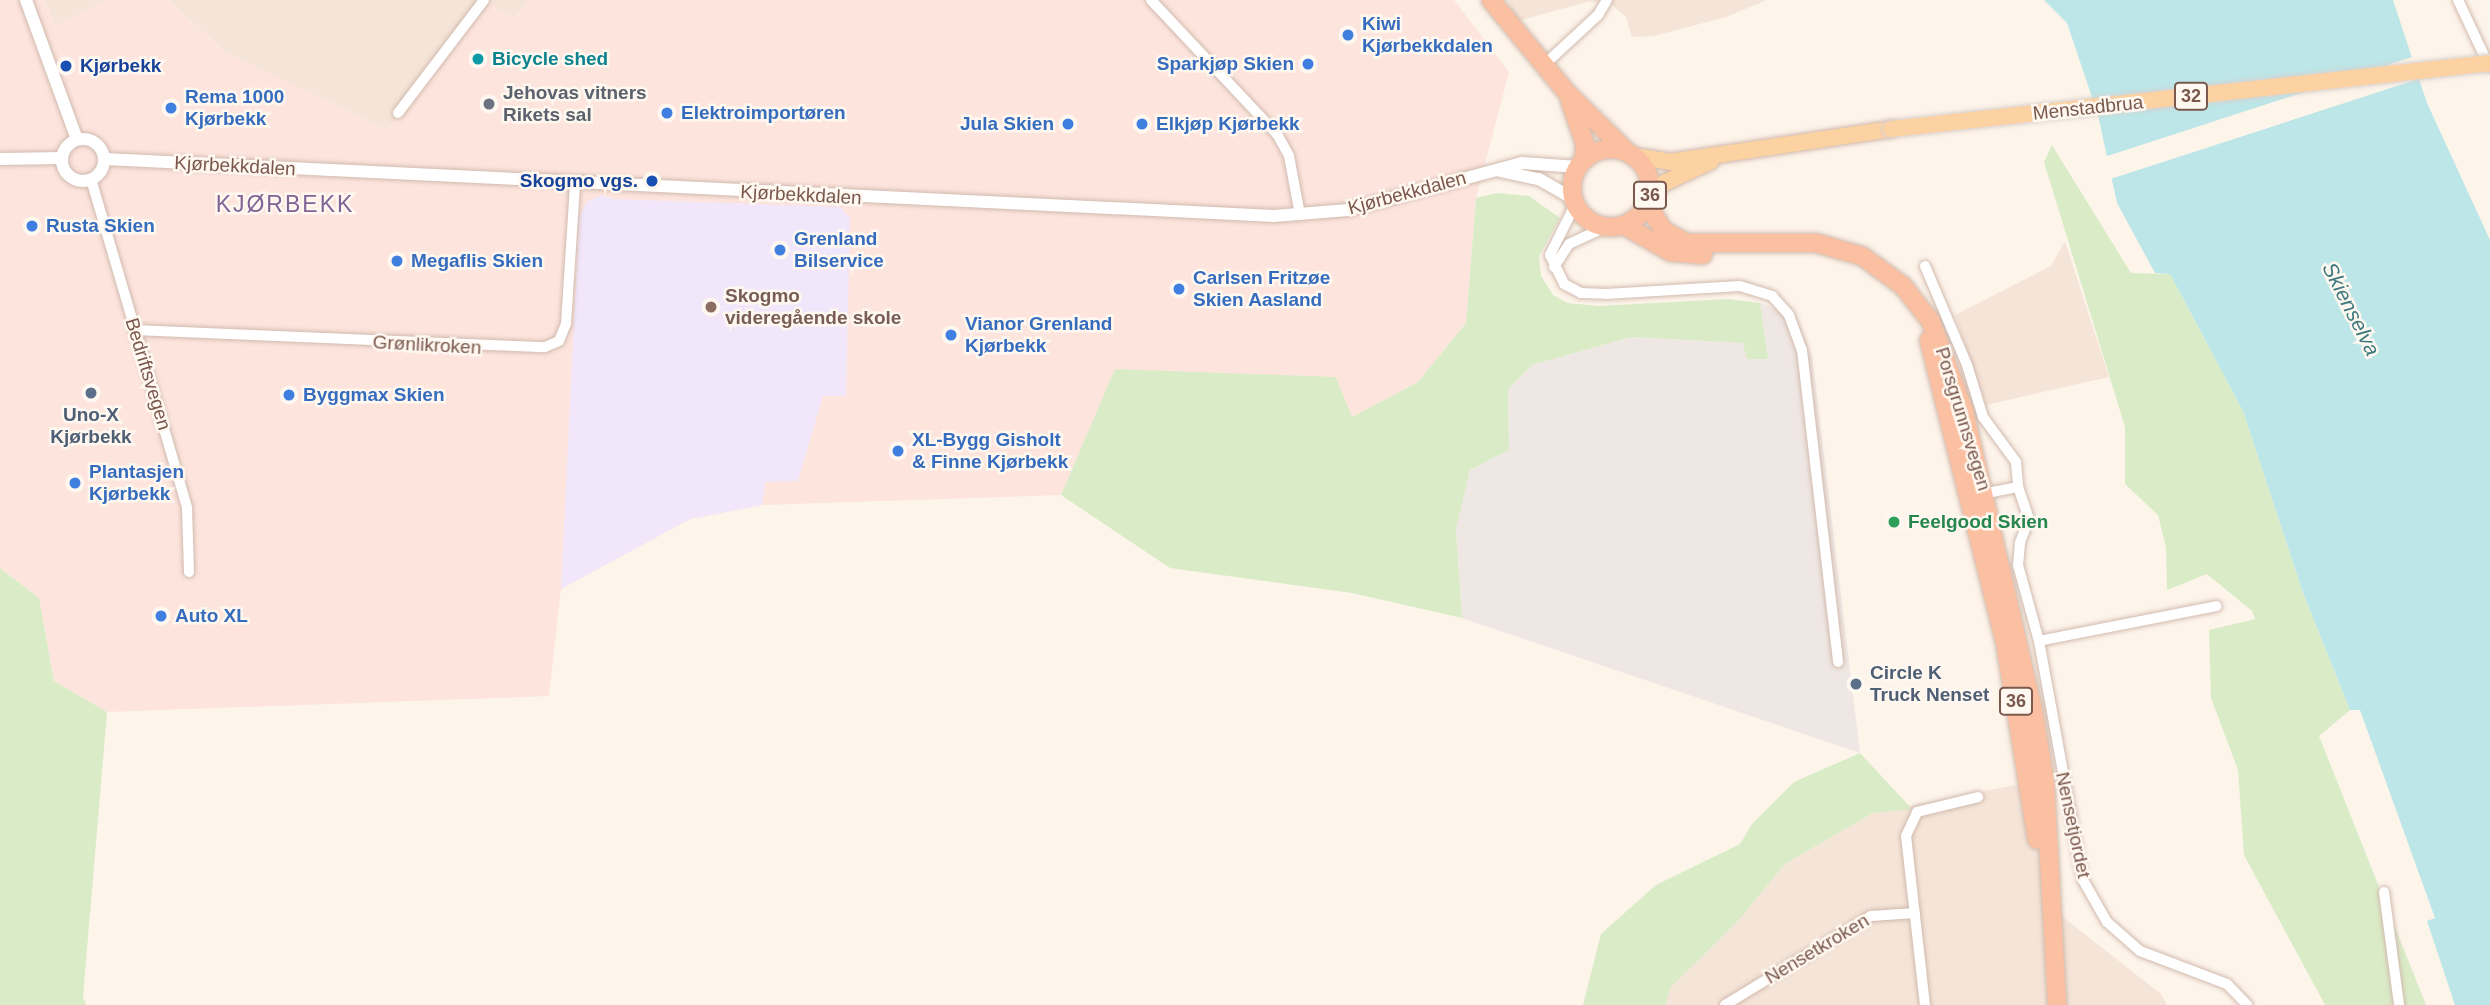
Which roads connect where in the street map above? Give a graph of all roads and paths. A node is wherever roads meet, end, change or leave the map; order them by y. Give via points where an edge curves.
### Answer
1 (26, 0) edge
2 (484, 0) edge
3 (1151, 0) edge
4 (1491, 0) edge
5 (1607, 0) edge
6 (2458, 0) edge
7 (2490, 63) edge
8 (1544, 65) junction
9 (2490, 68) edge
10 (1568, 94) junction
11 (398, 113) dead end
12 (77, 139) junction
13 (1729, 153) junction
14 (1630, 154) junction
15 (62, 158) junction
16 (0, 159) edge
17 (105, 159) junction
18 (1581, 163) junction
19 (1493, 169) junction
20 (91, 179) junction
21 (575, 184) junction
22 (1649, 200) junction
23 (1574, 202) junction
24 (1300, 215) junction
25 (1625, 226) junction
26 (1605, 227) junction
27 (1762, 244) junction
28 (1925, 266) dead end
29 (1554, 267) junction
30 (134, 330) junction
31 (2018, 487) junction
32 (1978, 495) junction
33 (189, 572) dead end
34 (2217, 607) dead end
35 (2039, 641) junction
36 (1838, 662) dead end
37 (1978, 797) dead end
38 (2384, 892) dead end
39 (1915, 913) junction
40 (1726, 1005) edge
41 (1925, 1005) edge
42 (2057, 1005) edge
43 (2245, 1005) edge
44 (2399, 1005) edge

1 - 12 street
2 - 11 street
3 - 24 street via 1277,134 1289,156
4 - 8 highway, 36
5 - 8 street via 1598,15
6 - 9 street
7 - 13 main road, Menstadbrua / 32, bridge via 1891,129
8 - 10 highway, 36
10 - 14 highway, 36
10 - 18 highway, 36 via 1581,127
12 - 15 street
12 - 17 street via 92,140
13 - 14 main road, Menstadbrua / 32 via 1670,162
13 - 22 main road, Menstadbrua / 32 via 1664,183
14 - 18 highway via 1608,149
14 - 22 highway, 36 via 1646,169
15 - 16 street
15 - 20 street via 71,177
17 - 20 street via 101,171
17 - 21 street, Kjørbekkdalen
18 - 19 street, Kjørbekkdalen via 1522,163
18 - 23 highway, 36
19 - 23 street, Kjørbekkdalen via 1539,179
19 - 24 street, Kjørbekkdalen via 1371,205
20 - 30 street, Bedriftsvegen
21 - 24 street, Kjørbekkdalen
21 - 30 street, Grønlikroken via 566,324 559,341 545,347
22 - 25 highway, 36
22 - 27 highway, Porsgrunnsvegen / 36 via 1663,230 1686,243
23 - 26 highway via 1587,220
23 - 29 street via 1550,255
25 - 26 highway, 36
25 - 27 highway, Porsgrunnsvegen / 36 via 1671,252 1704,255
26 - 29 street via 1569,244
27 - 32 highway, Porsgrunnsvegen / 36 via 1816,243 1846,249 1889,273 1919,307 1931,322 1947,360
28 - 31 street, Porsgrunnsvegen via 1967,365 1983,417 2016,462
29 - 36 street via 1563,284 1581,293 1740,286 1772,296 1789,315 1802,350
30 - 33 street, Bedriftsvegen via 187,508
31 - 32 street
31 - 35 street, Porsgrunnsvegen via 2029,519 2018,565
32 - 42 highway, Porsgrunnsvegen / 36 via 2015,618 2042,765
34 - 35 street
35 - 43 street, Nensetjordet via 2075,848 2095,906 2140,951 2227,984
37 - 39 street via 1917,812 1906,836
38 - 44 street
39 - 40 street, Nensetkroken via 1871,916
39 - 41 street

